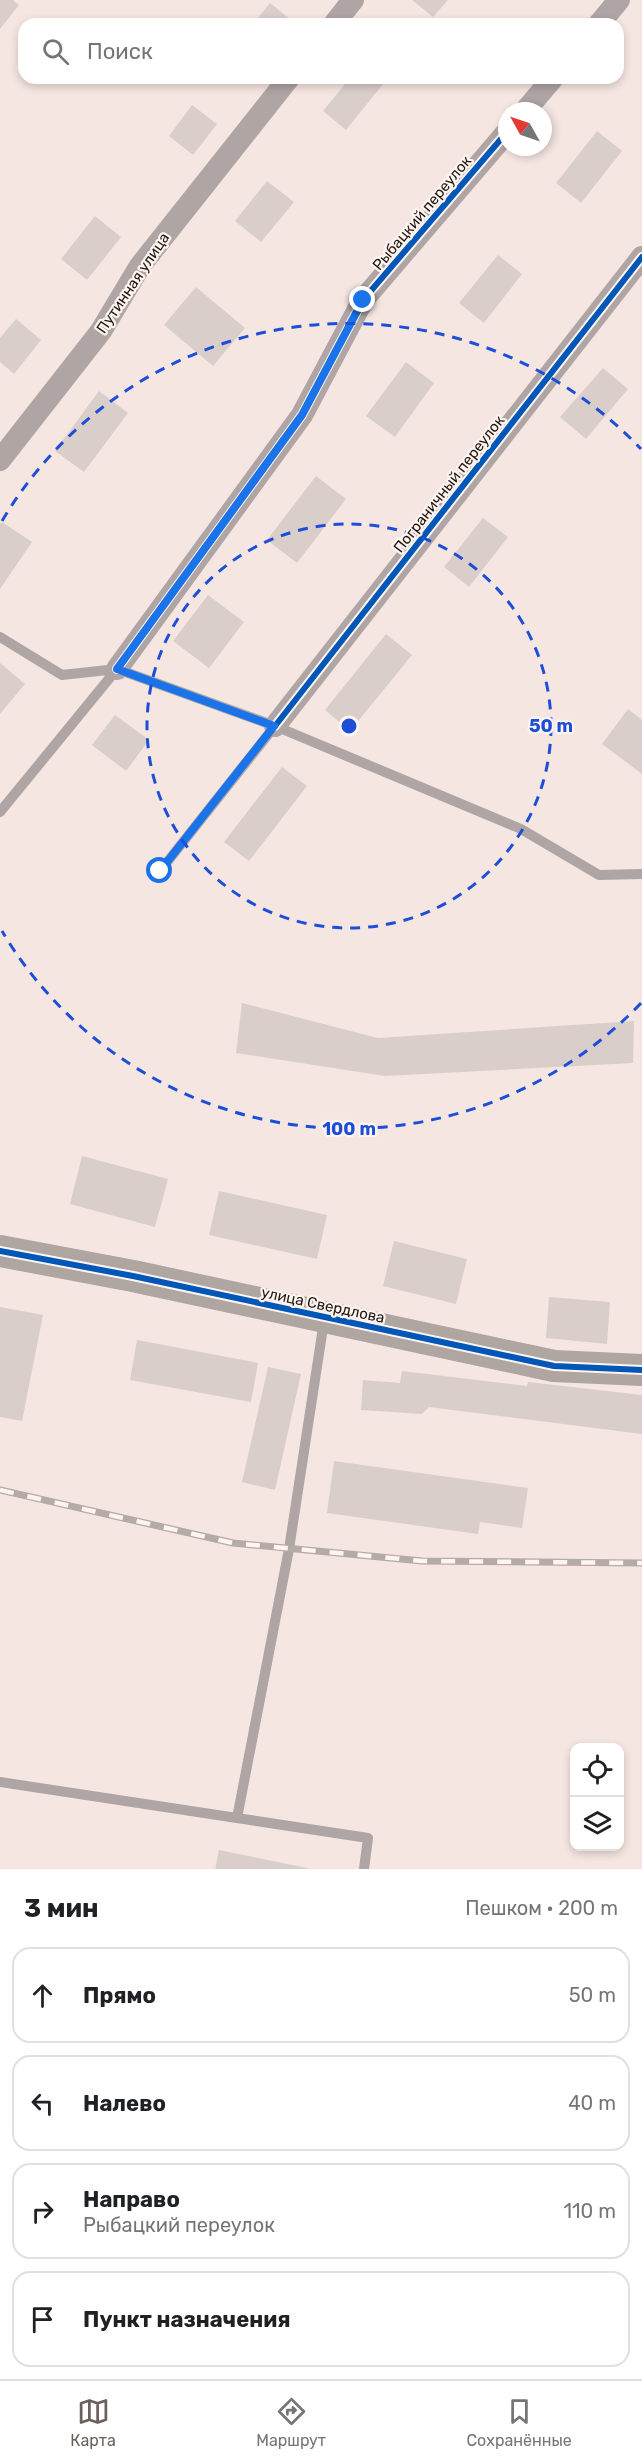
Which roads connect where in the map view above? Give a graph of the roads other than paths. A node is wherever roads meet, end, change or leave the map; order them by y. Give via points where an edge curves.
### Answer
1 (353, 0) edge
2 (619, 0) edge
3 (339, 18) edge
4 (604, 18) edge
5 (284, 84) edge
6 (548, 84) edge
7 (533, 102) edge
8 (498, 142) edge
9 (642, 257) edge
10 (0, 460) edge
11 (0, 637) edge
12 (117, 669) junction
13 (274, 726) junction
14 (0, 812) edge
15 (160, 871) dead end
16 (642, 874) edge
17 (0, 1251) edge
18 (325, 1317) junction
19 (642, 1370) edge
20 (0, 1782) edge
21 (237, 1818) junction
22 (364, 1869) edge

1 - 3 street
2 - 4 street
5 - 10 street, Путинная улица via 140,266 101,331
6 - 7 street
8 - 12 street, Рыбацкий переулок via 363,300 302,415
9 - 13 street, Пограничный переулок
11 - 12 lane via 62,675
12 - 13 lane
12 - 14 lane
13 - 15 lane
13 - 16 lane via 521,829 599,875
17 - 18 street, улица Свердлова
18 - 19 street, улица Свердлова via 554,1366
18 - 21 lane via 289,1549
20 - 21 lane
21 - 22 lane via 368,1838

